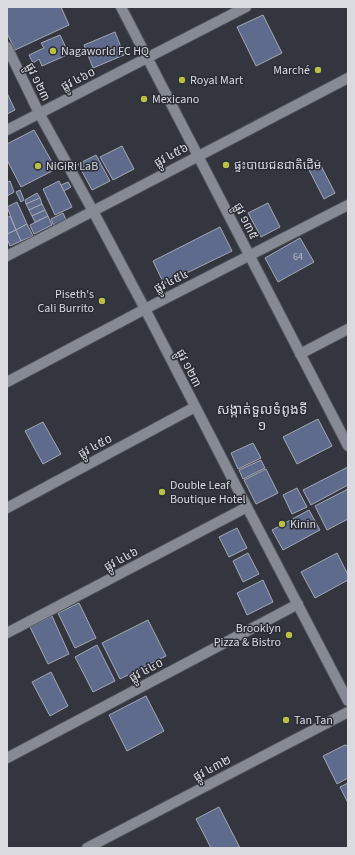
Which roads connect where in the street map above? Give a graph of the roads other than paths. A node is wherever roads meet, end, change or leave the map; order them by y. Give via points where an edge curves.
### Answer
1 (121, 7) edge
2 (246, 7) edge
3 (7, 47) edge
4 (147, 58) junction
5 (348, 78) edge
6 (40, 113) junction
7 (7, 130) edge
8 (198, 156) junction
9 (348, 205) edge
10 (93, 211) junction
11 (7, 256) edge
12 (250, 256) junction
13 (145, 309) junction
14 (348, 329) edge
15 (300, 354) junction
16 (7, 382) edge
17 (195, 407) junction
18 (348, 446) edge
19 (247, 507) junction
20 (7, 508) edge
21 (298, 604) junction
22 (7, 633) edge
23 (348, 701) edge
24 (348, 712) edge
25 (7, 758) edge
26 (87, 848) edge

1 - 4 street, ផ្លូវ ១៣៥
2 - 4 street, ផ្លូវ ៤៦០
3 - 6 street, ផ្លូវ ១២៣
4 - 6 street, ផ្លូវ ៤៦០
4 - 8 street, ផ្លូវ ១៣៥
5 - 8 street, ផ្លូវ ៤៥៦
6 - 7 street, ផ្លូវ ៤៦០
6 - 10 street, ផ្លូវ ១២៣
8 - 10 street, ផ្លូវ ៤៥៦
8 - 12 street, ផ្លូវ ១៣៥
9 - 12 street, ផ្លូវ ៤៥៤
10 - 11 street, ផ្លូវ ៤៥៦
10 - 13 street, ផ្លូវ ១២៣
12 - 13 street, ផ្លូវ ៤៥៤
12 - 15 street, ផ្លូវ ១៣៥
13 - 16 street, ផ្លូវ ៤៥៤
13 - 17 street, ផ្លូវ ១២៣
14 - 15 street
15 - 18 street, ផ្លូវ ១៣៥
17 - 19 street, ផ្លូវ ១២៣
17 - 20 street, ផ្លូវ ៤៥០
19 - 21 street, ផ្លូវ ១២៣
19 - 22 street, ផ្លូវ ៤៤៦
21 - 23 street, ផ្លូវ ១២៣
21 - 25 street, ផ្លូវ ៤៤០
24 - 26 street, ផ្លូវ ៤៣២

